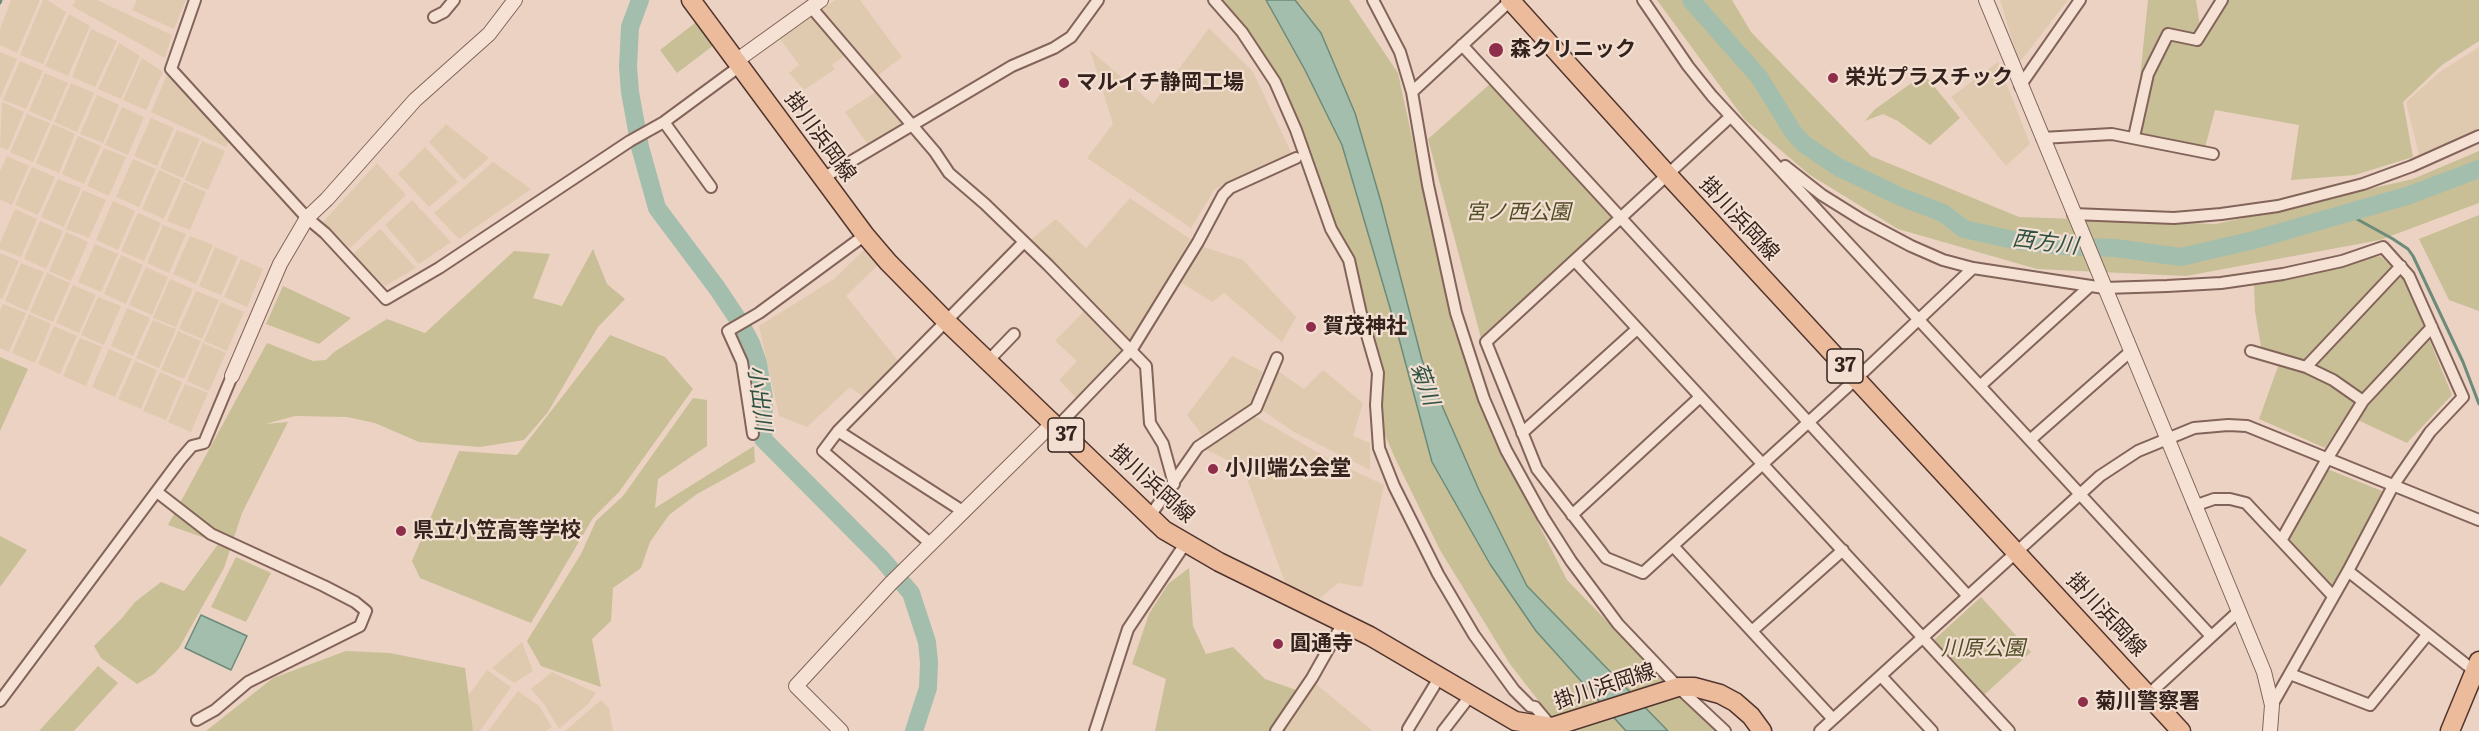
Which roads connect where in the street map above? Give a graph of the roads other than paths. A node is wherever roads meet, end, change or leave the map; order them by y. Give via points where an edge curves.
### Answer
1 (195, 0) edge
2 (454, 0) edge
3 (691, 0) edge
4 (1098, 0) edge
5 (1214, 0) edge
6 (1373, 0) edge
7 (1510, 0) edge
8 (1643, 0) edge
9 (1986, 0) edge
10 (2080, 0) edge
11 (2222, 0) edge
12 (510, 2) edge
13 (816, 4) edge
14 (434, 17) dead end
15 (1462, 45) junction
16 (738, 63) junction
17 (2020, 86) junction
18 (1412, 92) junction
19 (1731, 117) junction
20 (664, 122) junction
21 (912, 124) junction
22 (2479, 136) edge
23 (2134, 137) junction
24 (2042, 138) junction
25 (1758, 145) junction
26 (2213, 154) dead end
27 (1296, 158) dead end
28 (1668, 175) junction
29 (823, 178) junction
30 (711, 187) dead end
31 (2074, 217) junction
32 (307, 218) junction
33 (1619, 218) junction
34 (865, 235) junction
35 (1024, 242) junction
36 (1575, 261) junction
37 (2401, 266) junction
38 (1974, 268) junction
39 (2098, 284) junction
40 (1920, 320) junction
41 (946, 321) junction
42 (2432, 327) junction
43 (1637, 329) junction
44 (1014, 334) dead end
45 (1132, 350) junction
46 (2131, 351) junction
47 (2251, 351) dead end
48 (1277, 358) dead end
49 (988, 361) junction
50 (2306, 367) junction
51 (232, 376) joint
52 (1857, 378) junction
53 (1980, 386) junction
54 (1700, 397) junction
55 (2363, 401) junction
56 (1809, 423) junction
57 (1055, 425) junction
58 (838, 431) junction
59 (1522, 433) junction
60 (753, 434) dead end
61 (2167, 438) junction
62 (2030, 440) junction
63 (2327, 459) junction
64 (1762, 465) junction
65 (1174, 484) junction
66 (2393, 486) junction
67 (157, 492) junction
68 (2079, 495) junction
69 (2194, 506) junction
70 (964, 512) junction
71 (1572, 515) junction
72 (1150, 516) junction
73 (2479, 520) edge
74 (2282, 539) junction
75 (931, 544) junction
76 (1185, 544) junction
77 (1673, 546) junction
78 (1843, 550) junction
79 (2017, 552) junction
80 (2348, 572) junction
81 (1968, 596) junction
82 (2334, 596) junction
83 (2239, 612) junction
84 (1343, 622) junction
85 (1752, 632) junction
86 (2427, 635) junction
87 (2211, 636) junction
88 (1923, 637) junction
89 (2478, 669) edge
90 (2290, 674) junction
91 (1881, 676) junction
92 (1439, 678) junction
93 (1676, 688) junction
94 (2148, 695) junction
95 (1470, 696) junction
96 (0, 701) edge
97 (2272, 705) junction
98 (1833, 719) junction
99 (197, 720) dead end
100 (1553, 728) edge
101 (1408, 729) dead end
102 (2179, 730) edge
103 (841, 731) edge
104 (1095, 731) edge
105 (1276, 731) edge
106 (1443, 731) edge
107 (1725, 731) edge
108 (1762, 731) edge
109 (1820, 731) edge
110 (1932, 731) edge
111 (2009, 731) edge
112 (2270, 731) edge
113 (2450, 731) edge

1 - 32 street via 171,69
2 - 14 street
3 - 16 main road, 掛川浜岡線 / 37
4 - 21 street via 1071,37
5 - 100 street via 1242,32 1275,82 1330,229 1349,261 1378,373 1379,448 1394,486 1474,635 1514,690
6 - 18 street via 1400,51
7 - 15 street
7 - 28 main road, 掛川浜岡線 / 37
8 - 19 street via 1688,66
9 - 17 street
10 - 17 street
11 - 23 street via 2197,40 2168,34 2148,74
12 - 32 street via 489,34 415,100
13 - 16 street
13 - 21 street
15 - 18 street
15 - 33 street
16 - 20 street
16 - 29 main road, 掛川浜岡線 / 37
17 - 24 street
18 - 93 street via 1456,313 1484,399 1506,450 1571,561 1618,624
19 - 25 street
19 - 28 street
20 - 30 street
20 - 32 street via 386,299
21 - 29 street
21 - 35 street via 949,173
22 - 31 street via 2363,184 2278,206 2174,218
23 - 24 street via 2112,134
23 - 26 street
24 - 31 street
25 - 38 street via 1822,195 1862,220 1943,260
25 - 40 street
27 - 45 street via 1230,188 1223,195
28 - 33 street
28 - 52 main road, 掛川浜岡線 / 37
29 - 34 main road, 掛川浜岡線 / 37
31 - 39 street
32 - 51 street via 280,264
33 - 36 street
33 - 56 street
34 - 41 main road, 掛川浜岡線 / 37
34 - 60 street via 728,331 742,362
35 - 41 street
35 - 45 street
36 - 43 street
36 - 59 street via 1486,342
37 - 39 street via 2383,247 2342,261 2252,279
37 - 42 street
37 - 50 street
38 - 39 street
38 - 40 street
39 - 46 street
39 - 53 street
40 - 52 street
40 - 53 street
41 - 49 main road, 掛川浜岡線 / 37
41 - 58 street
42 - 55 street
42 - 66 street via 2463,397 2430,432
43 - 54 street
43 - 59 street
44 - 49 street
45 - 57 street
45 - 65 street via 1146,366 1150,423 1163,444
46 - 61 street
46 - 62 street
47 - 50 street
48 - 65 street via 1256,408 1198,447
49 - 57 main road, 掛川浜岡線 / 37
50 - 55 street
51 - 67 street via 204,443 192,446
52 - 56 street
52 - 79 main road, 掛川浜岡線 / 37
53 - 62 street
54 - 64 street
54 - 71 street
55 - 63 street
56 - 64 street
56 - 81 street
57 - 70 street
57 - 72 main road, 掛川浜岡線 / 37
58 - 70 street
58 - 75 street via 822,451
59 - 71 street via 1537,469
61 - 63 street via 2194,428 2247,426
61 - 68 street via 2111,467
61 - 69 street
62 - 68 street
63 - 66 street
63 - 74 street
64 - 77 street
64 - 78 street
65 - 72 street
66 - 73 street
66 - 80 street
67 - 96 street
67 - 99 street via 211,534 324,586 366,610 360,626 248,682
68 - 79 street
68 - 87 street
69 - 74 street via 2214,499 2246,503
69 - 83 street
70 - 75 street
71 - 77 street via 1606,558 1643,573
72 - 76 main road, 掛川浜岡線 / 37
74 - 82 street
75 - 103 street via 796,686
76 - 84 main road, 掛川浜岡線 / 37
76 - 104 street via 1128,629
77 - 85 street
78 - 85 street
78 - 88 street
79 - 81 street
79 - 94 main road, 掛川浜岡線 / 37
80 - 82 street
80 - 86 street
81 - 88 street
82 - 90 street
83 - 87 street
83 - 97 street via 2264,672
84 - 92 main road, 掛川浜岡線 / 37
84 - 105 street
85 - 98 street
86 - 89 street
86 - 90 street via 2370,705
87 - 94 street
88 - 91 street
88 - 111 street
89 - 113 main road
90 - 97 street
91 - 98 street
91 - 110 street
92 - 95 main road, 掛川浜岡線 / 37
92 - 101 street
93 - 100 main road, 掛川浜岡線 / 37
93 - 107 street
93 - 108 main road, 掛川浜岡線 / 37 via 1720,694 1751,716
94 - 102 main road, 掛川浜岡線 / 37
95 - 100 main road, 掛川浜岡線 / 37 via 1515,722
95 - 106 street
97 - 112 street
98 - 109 street

